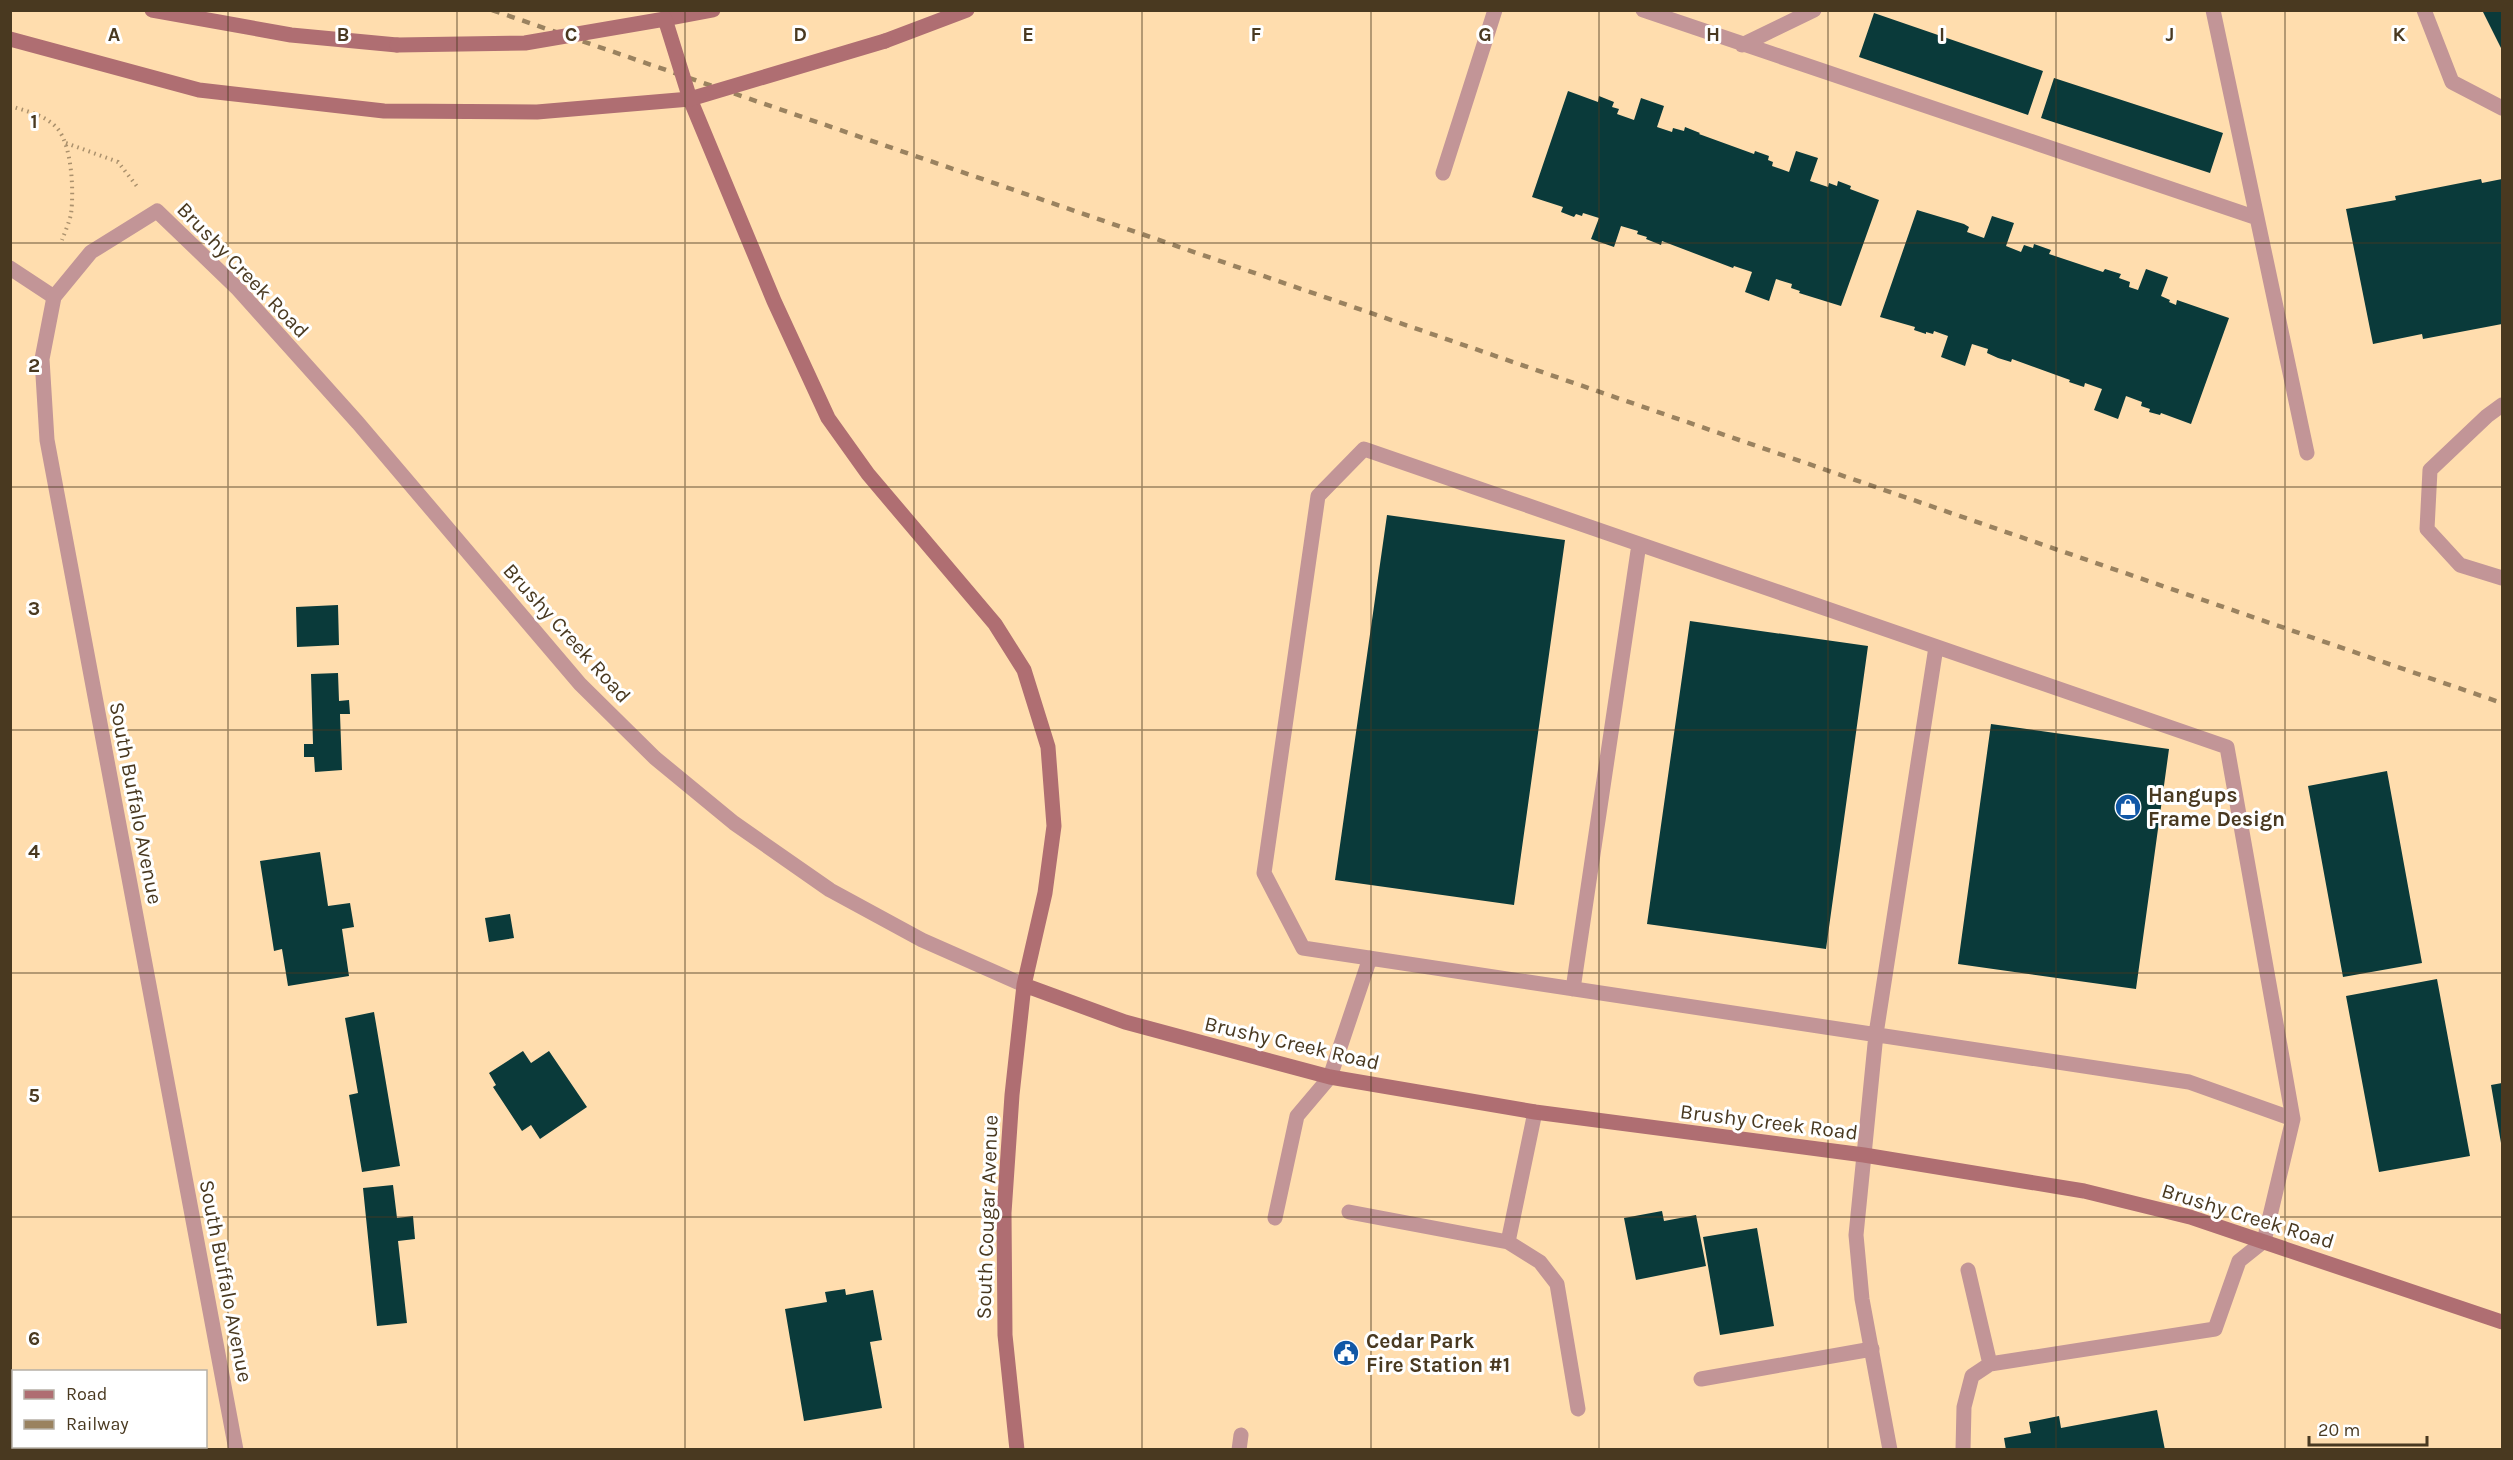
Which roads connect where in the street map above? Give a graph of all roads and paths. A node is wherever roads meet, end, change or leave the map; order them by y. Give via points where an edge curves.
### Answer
1 (152, 10) edge
2 (713, 10) edge
3 (967, 10) edge
4 (1495, 10) edge
5 (1643, 10) edge
6 (1814, 10) edge
7 (2213, 10) edge
8 (2424, 10) edge
9 (662, 14) edge
10 (10, 39) edge
11 (1742, 45) junction
12 (690, 99) junction
13 (10, 106) edge
14 (2502, 108) edge
15 (66, 144) junction
16 (118, 162) dead end
17 (1443, 173) dead end
18 (157, 211) joint
19 (2257, 218) junction
20 (61, 241) dead end
21 (10, 268) edge
22 (54, 297) junction
23 (2502, 405) edge
24 (2307, 453) dead end
25 (1639, 544) junction
26 (2502, 578) edge
27 (1936, 647) junction
28 (1370, 958) junction
29 (1024, 985) junction
30 (1573, 989) junction
31 (1876, 1034) junction
32 (1330, 1077) junction
33 (1535, 1112) junction
34 (2293, 1119) junction
35 (1864, 1155) junction
36 (1349, 1212) dead end
37 (1275, 1218) dead end
38 (2264, 1241) junction
39 (1508, 1242) junction
40 (1968, 1270) dead end
41 (2502, 1322) edge
42 (1872, 1349) junction
43 (1990, 1364) junction
44 (1701, 1379) dead end
45 (1578, 1409) dead end
46 (237, 1449) edge
47 (1017, 1449) edge
48 (1890, 1449) edge
49 (1963, 1449) edge

1 - 9 street, bridge via 291,35 397,45 525,43
2 - 9 street
3 - 12 street, bridge via 885,41
4 - 17 street
5 - 11 street
6 - 11 street
7 - 19 street
8 - 14 street via 2452,82
9 - 12 street, bridge
10 - 12 street via 199,90 384,111 537,112
11 - 19 street
12 - 29 street via 774,301 828,418 868,474 995,624 1024,670 1048,747 1054,826 1045,893
13 - 15 path via 44,117 57,128
15 - 16 path
15 - 20 path via 73,190 70,216
18 - 22 street, South Buffalo Avenue via 91,252
18 - 29 street, Brushy Creek Road via 237,288 580,684 655,758 734,823 830,890 922,940
19 - 24 street
21 - 22 street
22 - 46 street, South Buffalo Avenue via 42,359 47,440
23 - 26 street via 2430,470 2427,530 2460,565
25 - 27 street
25 - 28 street via 1364,449 1318,496 1264,873 1303,948
25 - 30 street
27 - 31 street
27 - 34 street via 2227,747
28 - 30 street
28 - 32 street
29 - 32 street, Brushy Creek Road via 1125,1022
29 - 47 street, South Cougar Avenue via 1004,1213 1005,1335
30 - 31 street
31 - 34 street via 2189,1082
31 - 35 street
32 - 33 street, Brushy Creek Road
32 - 37 street via 1297,1116
33 - 35 street, Brushy Creek Road
33 - 39 street
34 - 38 street
35 - 38 street, Brushy Creek Road via 2084,1191 2190,1217
35 - 42 street via 1856,1234 1862,1299
36 - 39 street
38 - 41 street, Brushy Creek Road
38 - 43 street via 2239,1261 2215,1329
39 - 45 street via 1540,1262 1557,1284
40 - 43 street
42 - 44 street
42 - 48 street
43 - 49 street via 1972,1376 1964,1407

